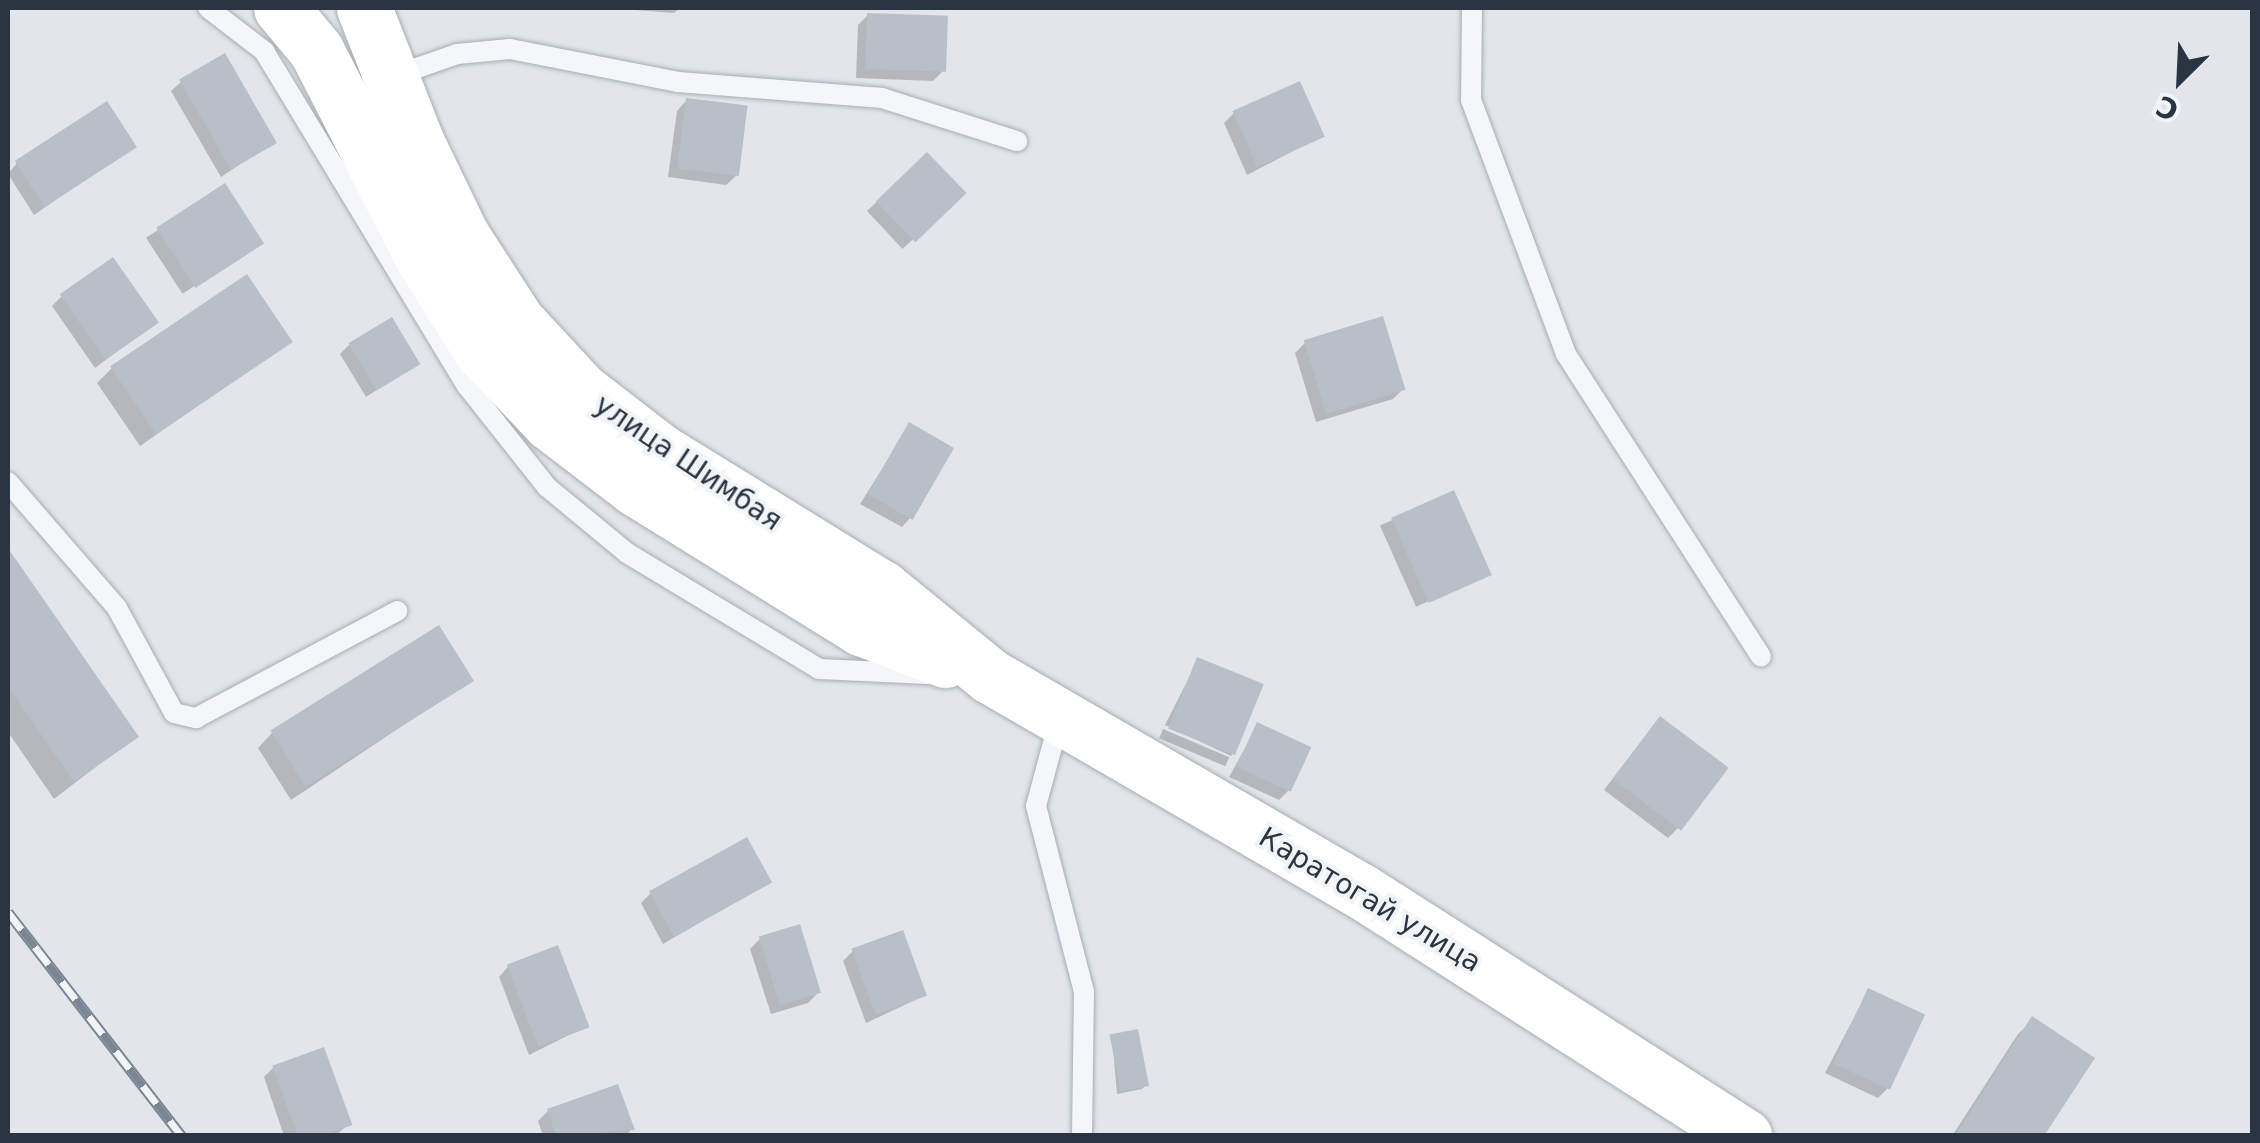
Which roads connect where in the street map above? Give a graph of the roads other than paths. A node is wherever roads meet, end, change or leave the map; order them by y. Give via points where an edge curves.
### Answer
1 (208, 8) edge
2 (282, 8) edge
3 (1472, 8) edge
4 (375, 30) edge
5 (1017, 142) dead end
6 (8, 482) edge
7 (397, 611) dead end
8 (1761, 658) dead end
9 (990, 676) junction
10 (1060, 717) junction
11 (1082, 1136) edge
12 (1744, 1136) edge

1 - 9 lane via 264,51 466,386 547,486 627,553 819,669
2 - 9 main road via 316,50 480,349 550,423 635,488 861,628
3 - 8 lane via 1471,100 1566,354
4 - 5 lane via 457,54 510,49 678,82 882,98
4 - 9 main road, улица Шимбая via 462,236 517,321 581,390 660,451 882,588
6 - 7 lane via 116,608 174,713 196,718
9 - 10 main road, Каратогай улица
10 - 11 lane via 1036,806 1084,992
10 - 12 main road, Каратогай улица via 1361,891

